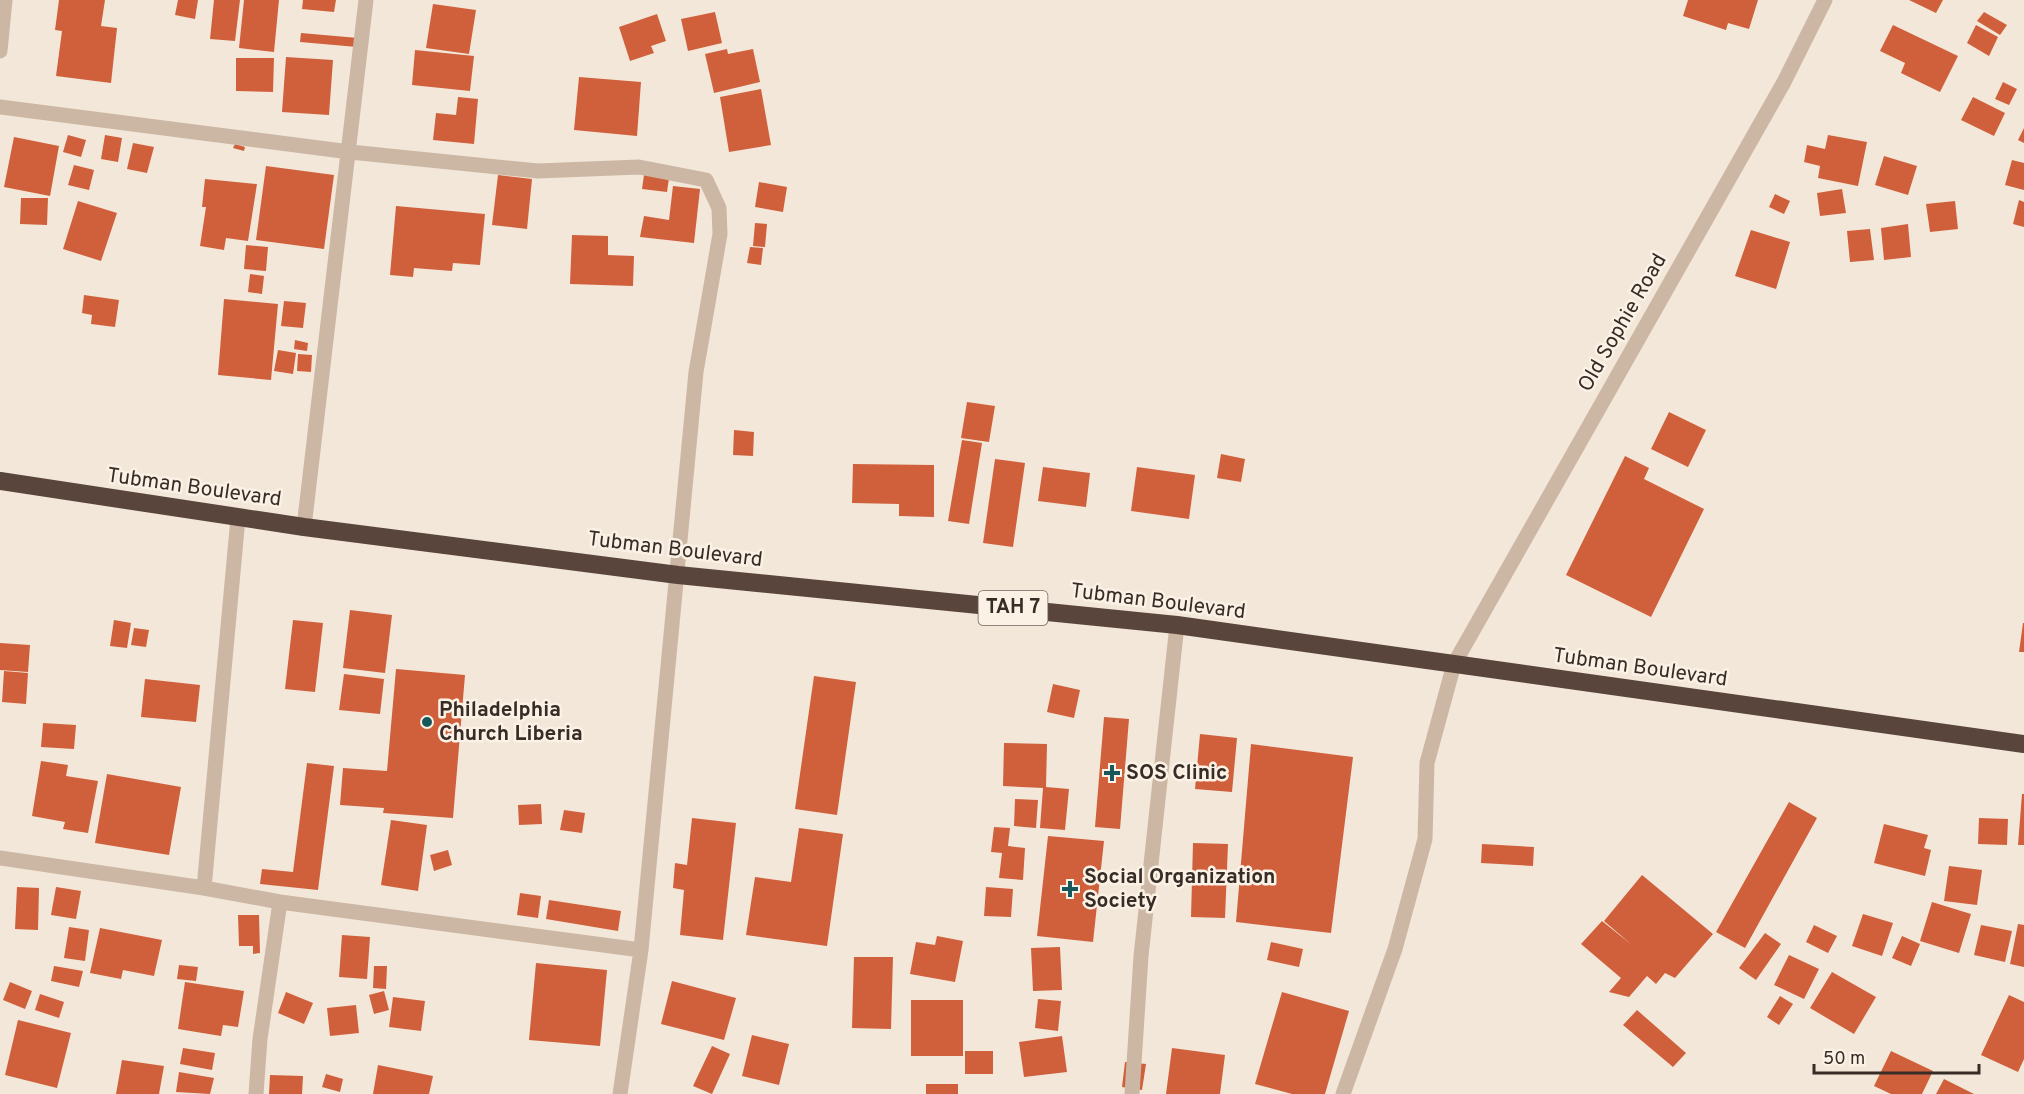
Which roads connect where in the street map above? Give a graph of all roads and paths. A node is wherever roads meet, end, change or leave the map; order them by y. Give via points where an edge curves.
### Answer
1 (5, 0) edge
2 (366, 0) edge
3 (1825, 0) edge
4 (0, 51) edge
5 (0, 107) edge
6 (350, 152) junction
7 (0, 482) edge
8 (238, 518) junction
9 (304, 527) junction
10 (678, 575) junction
11 (1177, 625) junction
12 (1454, 664) junction
13 (2024, 744) edge
14 (0, 858) edge
15 (204, 888) junction
16 (280, 902) junction
17 (641, 950) junction
18 (256, 1094) edge
19 (620, 1094) edge
20 (1132, 1094) edge
21 (1342, 1094) edge

1 - 4 street
2 - 6 street
3 - 12 street, Old Sophie Road via 1784,82
5 - 6 street
6 - 9 street
6 - 10 street via 538,171 639,167 706,180 719,208 720,234 696,372
7 - 8 highway, Tubman Boulevard / TAH 7
8 - 9 highway, Tubman Boulevard / TAH 7
8 - 15 street
9 - 10 highway, Tubman Boulevard / TAH 7
10 - 11 highway, Tubman Boulevard / TAH 7
10 - 17 street
11 - 12 highway, Tubman Boulevard / TAH 7
11 - 20 street via 1141,956
12 - 13 highway, Tubman Boulevard / TAH 7
12 - 21 street, Old Sophie Road via 1427,763 1425,839 1395,949
14 - 15 street
15 - 16 street
16 - 17 street
16 - 18 street
17 - 19 street

